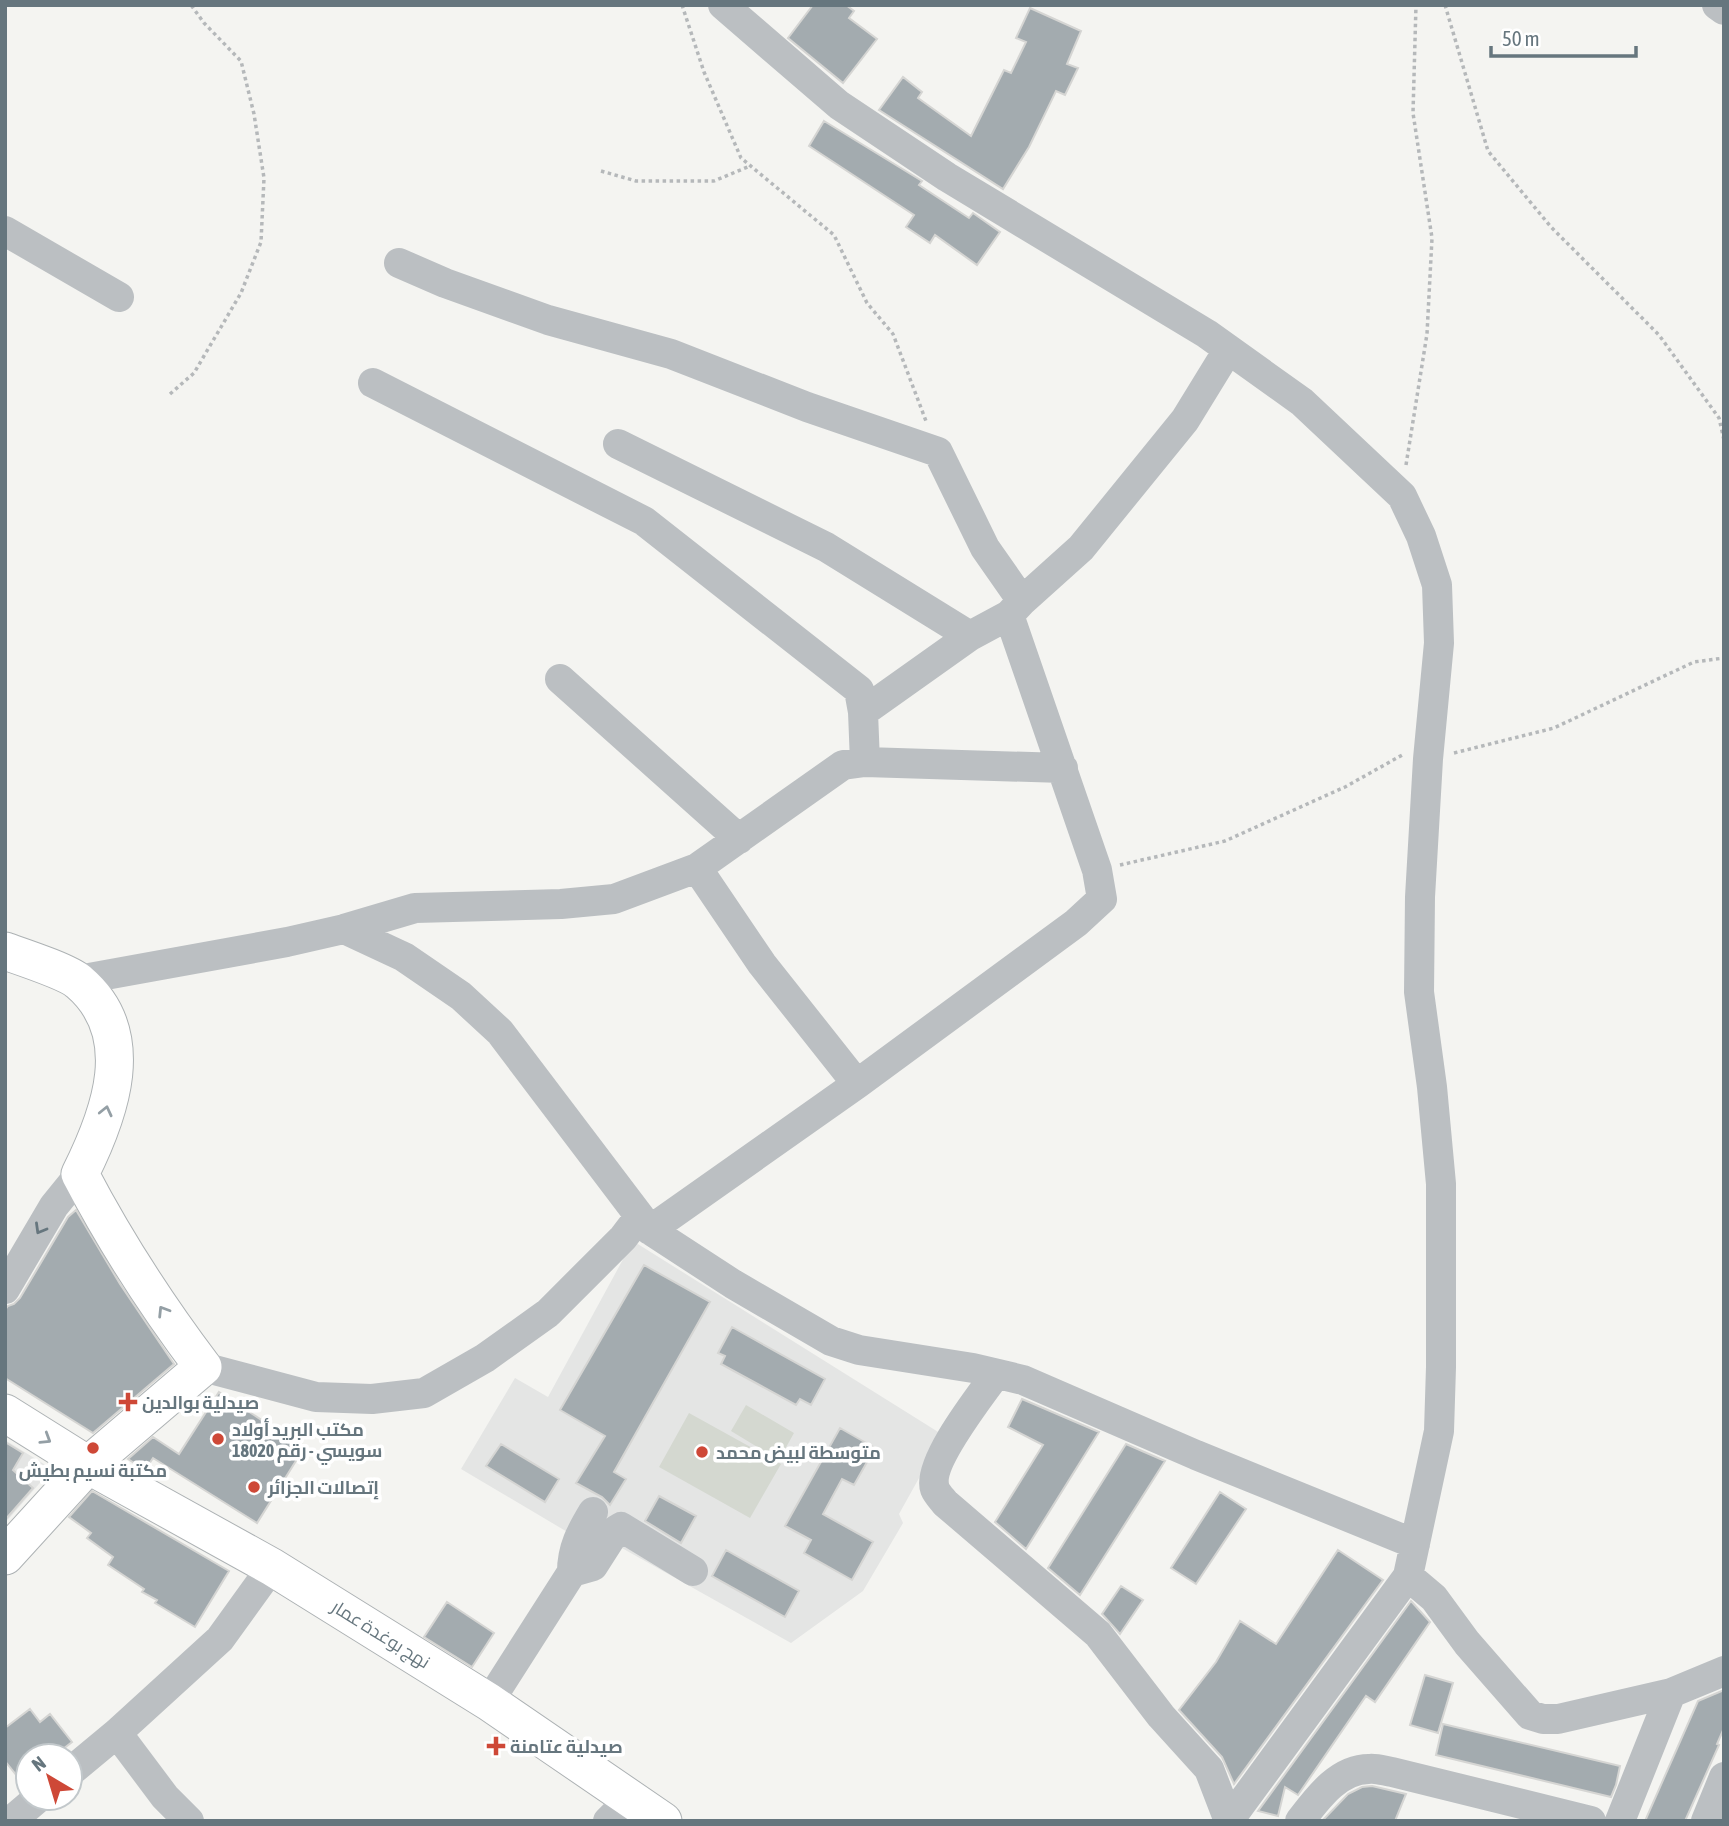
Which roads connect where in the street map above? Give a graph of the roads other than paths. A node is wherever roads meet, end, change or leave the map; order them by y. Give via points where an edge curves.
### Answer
1 (723, 5) edge
2 (1717, 5) edge
3 (1724, 10) edge
4 (5, 231) edge
5 (400, 263) dead end
6 (119, 297) dead end
7 (1228, 349) junction
8 (373, 383) dead end
9 (618, 444) dead end
10 (1016, 608) junction
11 (970, 636) junction
12 (559, 679) dead end
13 (863, 712) junction
14 (865, 762) junction
15 (1063, 768) junction
16 (739, 839) junction
17 (698, 868) junction
18 (344, 929) junction
19 (5, 951) edge
20 (78, 980) junction
21 (857, 1084) junction
22 (80, 1174) junction
23 (644, 1224) junction
24 (5, 1289) edge
25 (203, 1367) junction
26 (996, 1374) junction
27 (5, 1413) edge
28 (88, 1465) junction
29 (593, 1512) dead end
30 (1415, 1544) junction
31 (5, 1556) edge
32 (272, 1567) junction
33 (693, 1571) dead end
34 (572, 1572) junction
35 (1408, 1576) junction
36 (1724, 1671) edge
37 (1671, 1693) junction
38 (489, 1702) junction
39 (117, 1732) junction
40 (84, 1760) edge
41 (1724, 1777) edge
42 (619, 1810) edge
43 (1230, 1820) edge
44 (189, 1821) edge
45 (663, 1821) edge
46 (1300, 1821) edge
47 (1591, 1821) edge
48 (1620, 1821) edge
49 (1706, 1821) edge

1 - 7 street via 839,105 947,177
2 - 3 street
4 - 6 street
5 - 10 street via 548,320 671,354 938,452
7 - 10 street via 1185,419 1081,548
7 - 30 street via 1302,402 1402,496 1437,585 1439,643 1420,897 1419,992 1441,1184 1441,1367 1438,1431
8 - 13 street via 644,521 859,690
9 - 11 street via 826,547
10 - 11 street
10 - 15 street via 1052,743
11 - 13 street
12 - 16 street
13 - 14 street
14 - 15 street
14 - 16 street via 843,765
15 - 21 street via 1102,899
16 - 17 street
17 - 18 street via 614,899 415,908
17 - 21 street via 762,964
18 - 20 street
18 - 23 street via 404,957 461,996 500,1031
19 - 20 main road
22 -> 20 main road via 102,1127 115,1075 114,1041 101,1005
21 - 23 street
22 -> 24 street via 54,1206
25 -> 22 main road via 104,1219
23 - 25 street via 623,1238 548,1312 485,1358 424,1393 372,1399 316,1397
23 - 26 street via 733,1284 831,1341
25 - 28 main road
26 - 30 street via 1023,1380
26 - 43 street via 946,1446 934,1488 944,1503 1098,1634 1209,1769
27 -> 28 main road, نهج بوغدة عمار
28 - 31 main road
28 - 32 main road, نهج بوغدة عمار
29 - 34 street via 578,1539
30 - 35 street
32 - 38 main road, نهج بوغدة عمار
32 - 39 street via 220,1639
33 - 34 street via 621,1527 593,1566
34 - 38 street
35 - 37 street via 1434,1598 1530,1715 1558,1719
35 - 43 street
36 - 37 street
37 - 48 street
38 - 42 main road, نهج بوغدة عمار
39 - 40 street
39 - 44 street via 165,1797
41 - 49 street
42 - 45 main road, نهج بوغدة عمار
46 - 47 street via 1325,1790 1368,1768

